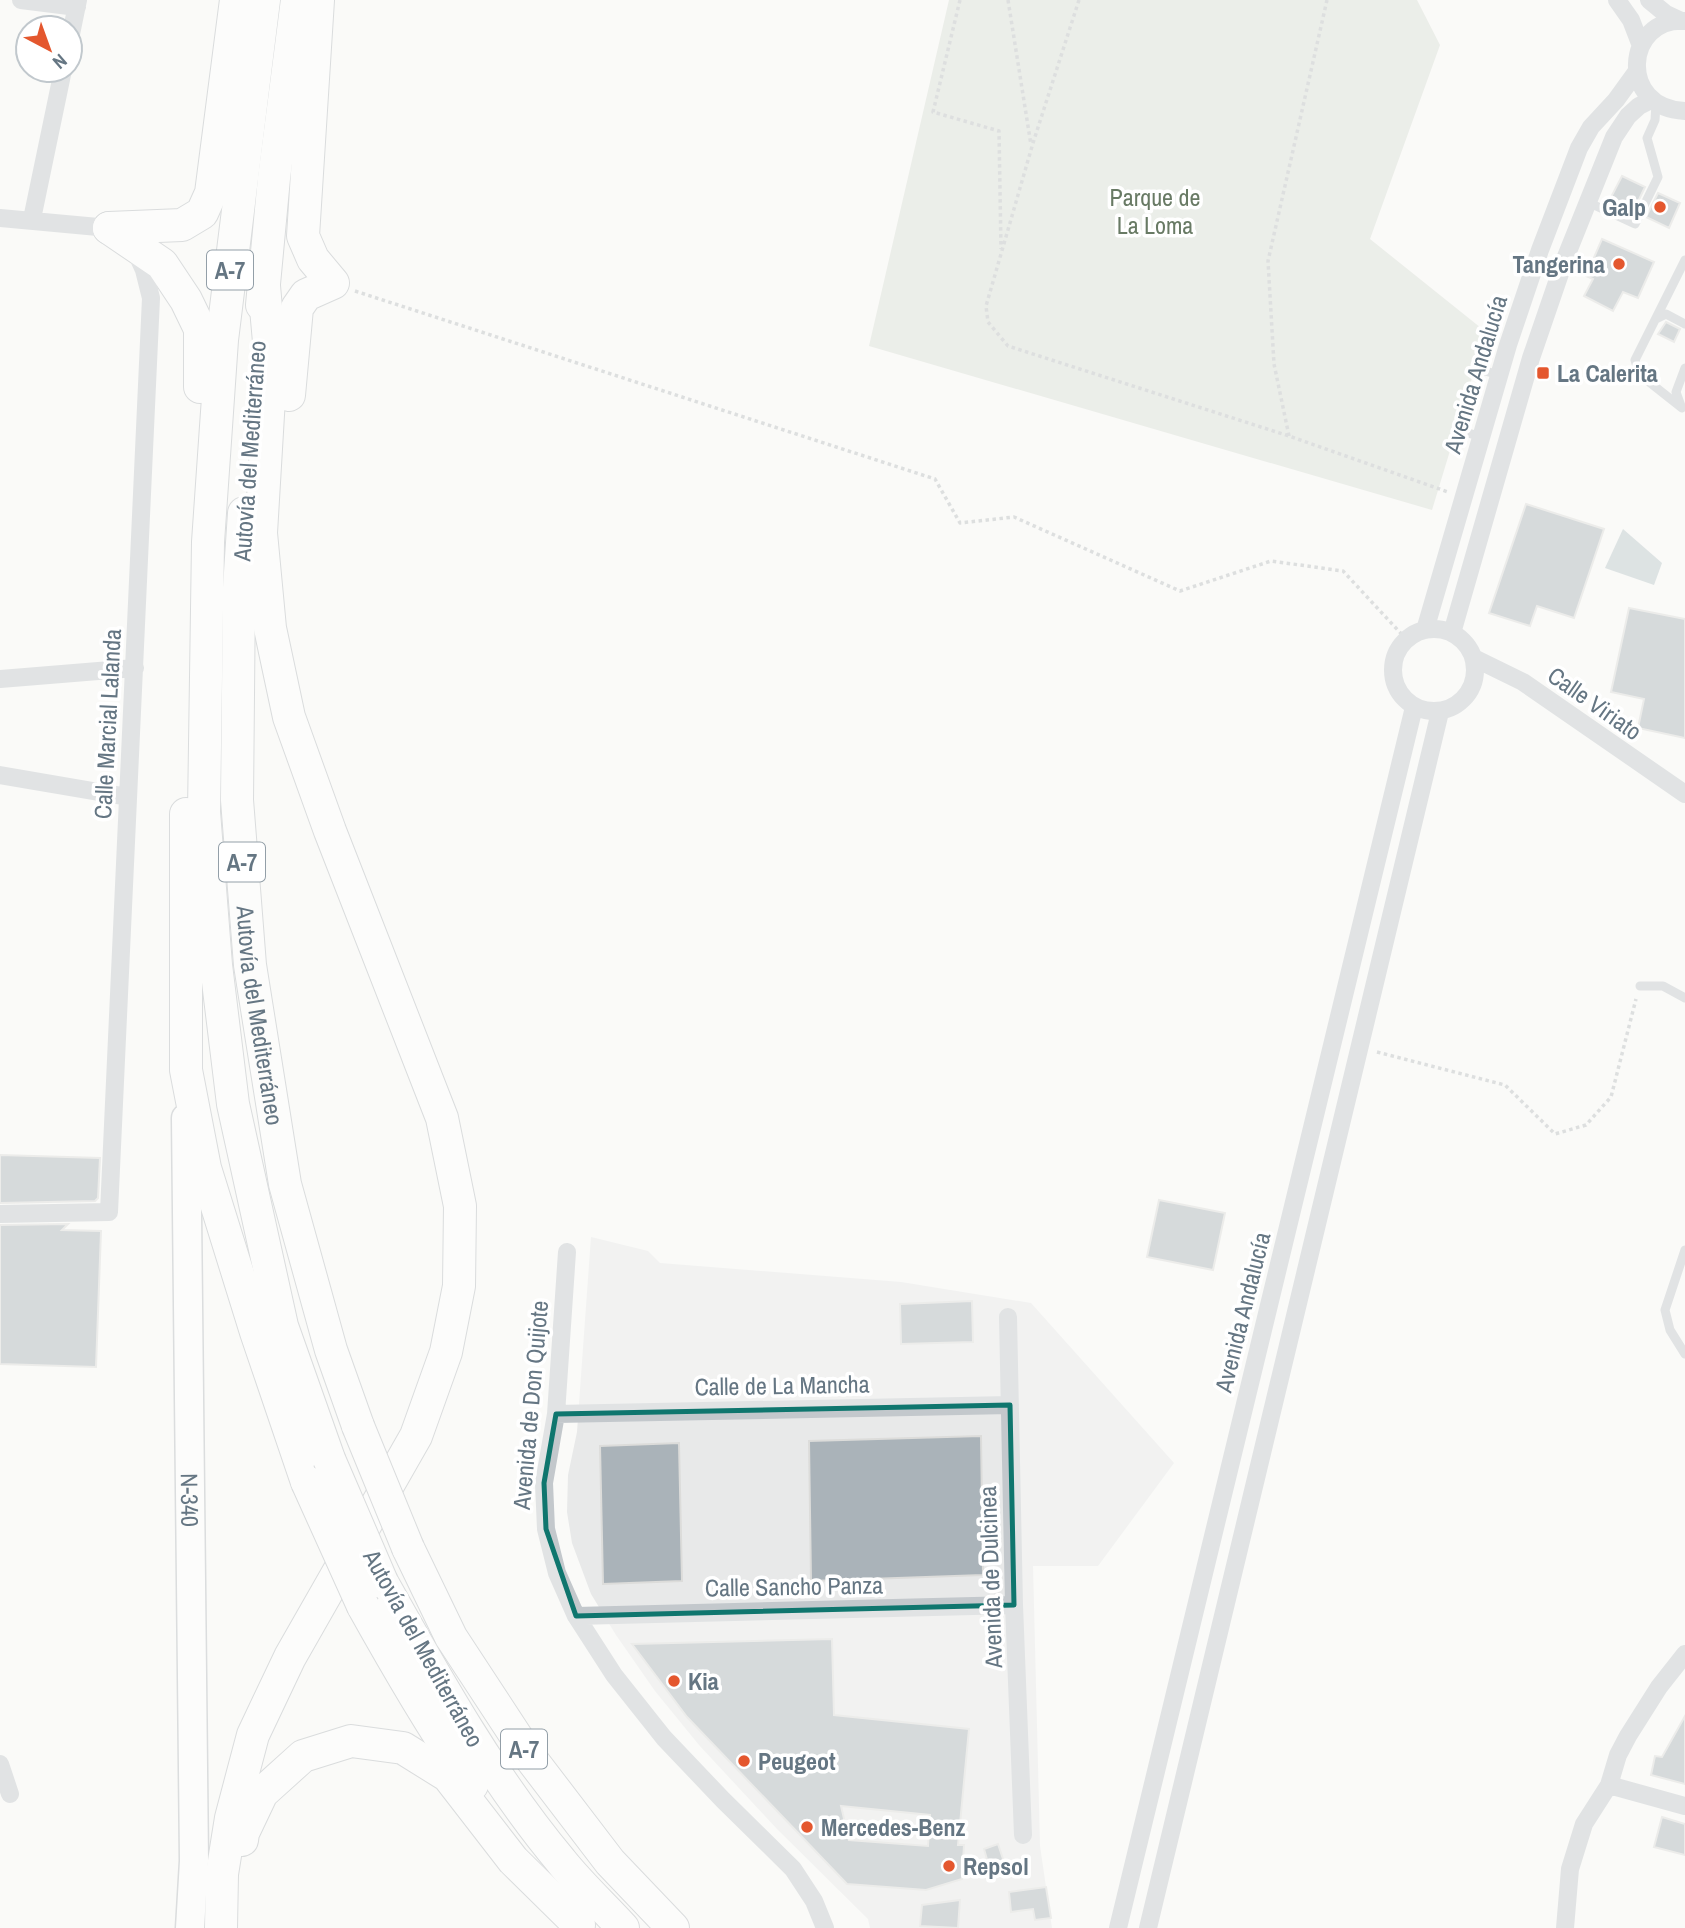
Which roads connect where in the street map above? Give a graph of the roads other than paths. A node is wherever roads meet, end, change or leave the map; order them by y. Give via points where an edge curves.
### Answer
1 (21, 0) edge
2 (236, 0) edge
3 (264, 0) edge
4 (297, 0) edge
5 (318, 0) edge
6 (1617, 0) edge
7 (1649, 0) edge
8 (78, 3) edge
9 (1683, 21) edge
10 (1641, 46) junction
11 (1637, 71) junction
12 (61, 84) edge
13 (1674, 110) edge
14 (1588, 196) junction
15 (0, 218) edge
16 (32, 219) junction
17 (120, 235) junction
18 (1685, 260) edge
19 (264, 286) junction
20 (1655, 320) junction
21 (1685, 324) edge
22 (1475, 368) dead end
23 (1685, 369) edge
24 (1499, 375) junction
25 (1684, 409) edge
26 (1456, 429) dead end
27 (1481, 436) junction
28 (213, 475) junction
29 (208, 542) junction
30 (270, 628) junction
31 (1425, 631) junction
32 (1452, 633) junction
33 (1474, 658) junction
34 (135, 668) junction
35 (0, 679) edge
36 (1414, 707) junction
37 (1440, 712) junction
38 (0, 775) edge
39 (1685, 794) edge
40 (128, 797) junction
41 (1640, 986) road end
42 (1685, 998) edge
43 (186, 1070) junction
44 (0, 1214) edge
45 (1685, 1250) edge
46 (567, 1252) dead end
47 (1008, 1317) dead end
48 (1685, 1354) edge
49 (1010, 1405) junction
50 (556, 1414) junction
51 (1014, 1605) junction
52 (576, 1616) junction
53 (1685, 1654) edge
54 (0, 1764) edge
55 (1609, 1785) junction
56 (10, 1794) dead end
57 (1685, 1806) edge
58 (1023, 1835) dead end
59 (580, 1926) edge
60 (190, 1928) edge
61 (221, 1928) edge
62 (227, 1928) edge
63 (623, 1928) edge
64 (673, 1928) edge
65 (825, 1928) edge
66 (1118, 1928) edge
67 (1148, 1928) edge
68 (1565, 1928) edge

1 - 8 street
2 - 17 highway via 211,193 202,213 181,225
3 - 28 highway, Autovía del Mediterráneo / A-7 via 222,340
4 - 19 highway, Autovía del Mediterráneo / A-7
5 - 30 highway via 303,236 313,259 333,283 306,295 297,308
6 - 10 street
7 - 9 street
9 - 10 street via 1655,30
10 - 11 street
11 - 13 street via 1641,86
11 - 24 street, Avenida Andalucía via 1579,148
12 - 16 street
13 - 14 street, Avenida Andalucía via 1639,106 1628,116
13 - 14 lane via 1655,120 1647,138 1658,177 1636,224 1594,205
14 - 32 street, Avenida Andalucía via 1531,358
15 - 16 street
16 - 17 street
17 - 28 highway via 162,264 200,329 200,430
17 - 34 street, Calle Marcial Lalanda via 144,270 150,298
18 - 20 lane
19 - 30 highway via 271,364 261,533
19 - 64 highway, Autovía del Mediterráneo / A-7, bridge via 251,398 239,589 237,800 250,965 285,1184 331,1350 358,1426 408,1548 452,1637 529,1756 610,1863
20 - 21 lane via 1666,314
20 - 25 lane via 1635,367
22 - 24 lane
23 - 25 lane via 1676,392
24 - 27 street, Avenida Andalucía
26 - 27 lane
27 - 31 street, Avenida Andalucía
28 - 29 highway, Autovía del Mediterráneo / A-7
29 - 43 highway via 188,652
29 - 63 highway, Autovía del Mediterráneo / A-7, bridge via 204,812 216,965 233,1104 282,1326 329,1459 382,1582 427,1663 493,1771 561,1862
30 - 61 highway via 289,717 442,1118 460,1206 459,1286 446,1352 416,1436 290,1657 253,1735 229,1829
31 - 32 street
31 - 36 street via 1407,640 1394,662 1396,687
32 - 33 street
33 - 37 street via 1473,686 1460,703
33 - 39 street, Calle Viriato via 1523,682
34 - 35 street
34 - 40 street, Calle Marcial Lalanda
36 - 37 street
36 - 66 street, Avenida Andalucía
37 - 67 street
38 - 40 street
40 - 44 street, Calle Marcial Lalanda via 109,1212
41 - 42 lane via 1663,986
43 - 59 highway, bridge via 205,1168 256,1332 307,1482 363,1606 448,1751
43 - 60 main road, N-340 via 194,1861
45 - 48 lane via 1665,1310 1670,1330
46 - 50 street, Avenida de Don Quijote
47 - 49 street, Avenida de Dulcinea
49 - 50 street, Calle de La Mancha
49 - 51 street, Avenida de Dulcinea
50 - 52 street, Avenida de Don Quijote via 544,1483 546,1529 557,1573
51 - 52 street, Calle Sancho Panza
51 - 58 street, Avenida de Dulcinea
52 - 65 street, Avenida de Don Quijote via 614,1675 664,1738 805,1884
53 - 55 street via 1628,1736
54 - 56 street
55 - 57 street
55 - 68 street via 1584,1824 1570,1869
59 - 62 highway via 513,1860 449,1776 402,1748 351,1741 303,1756 262,1793 243,1833

